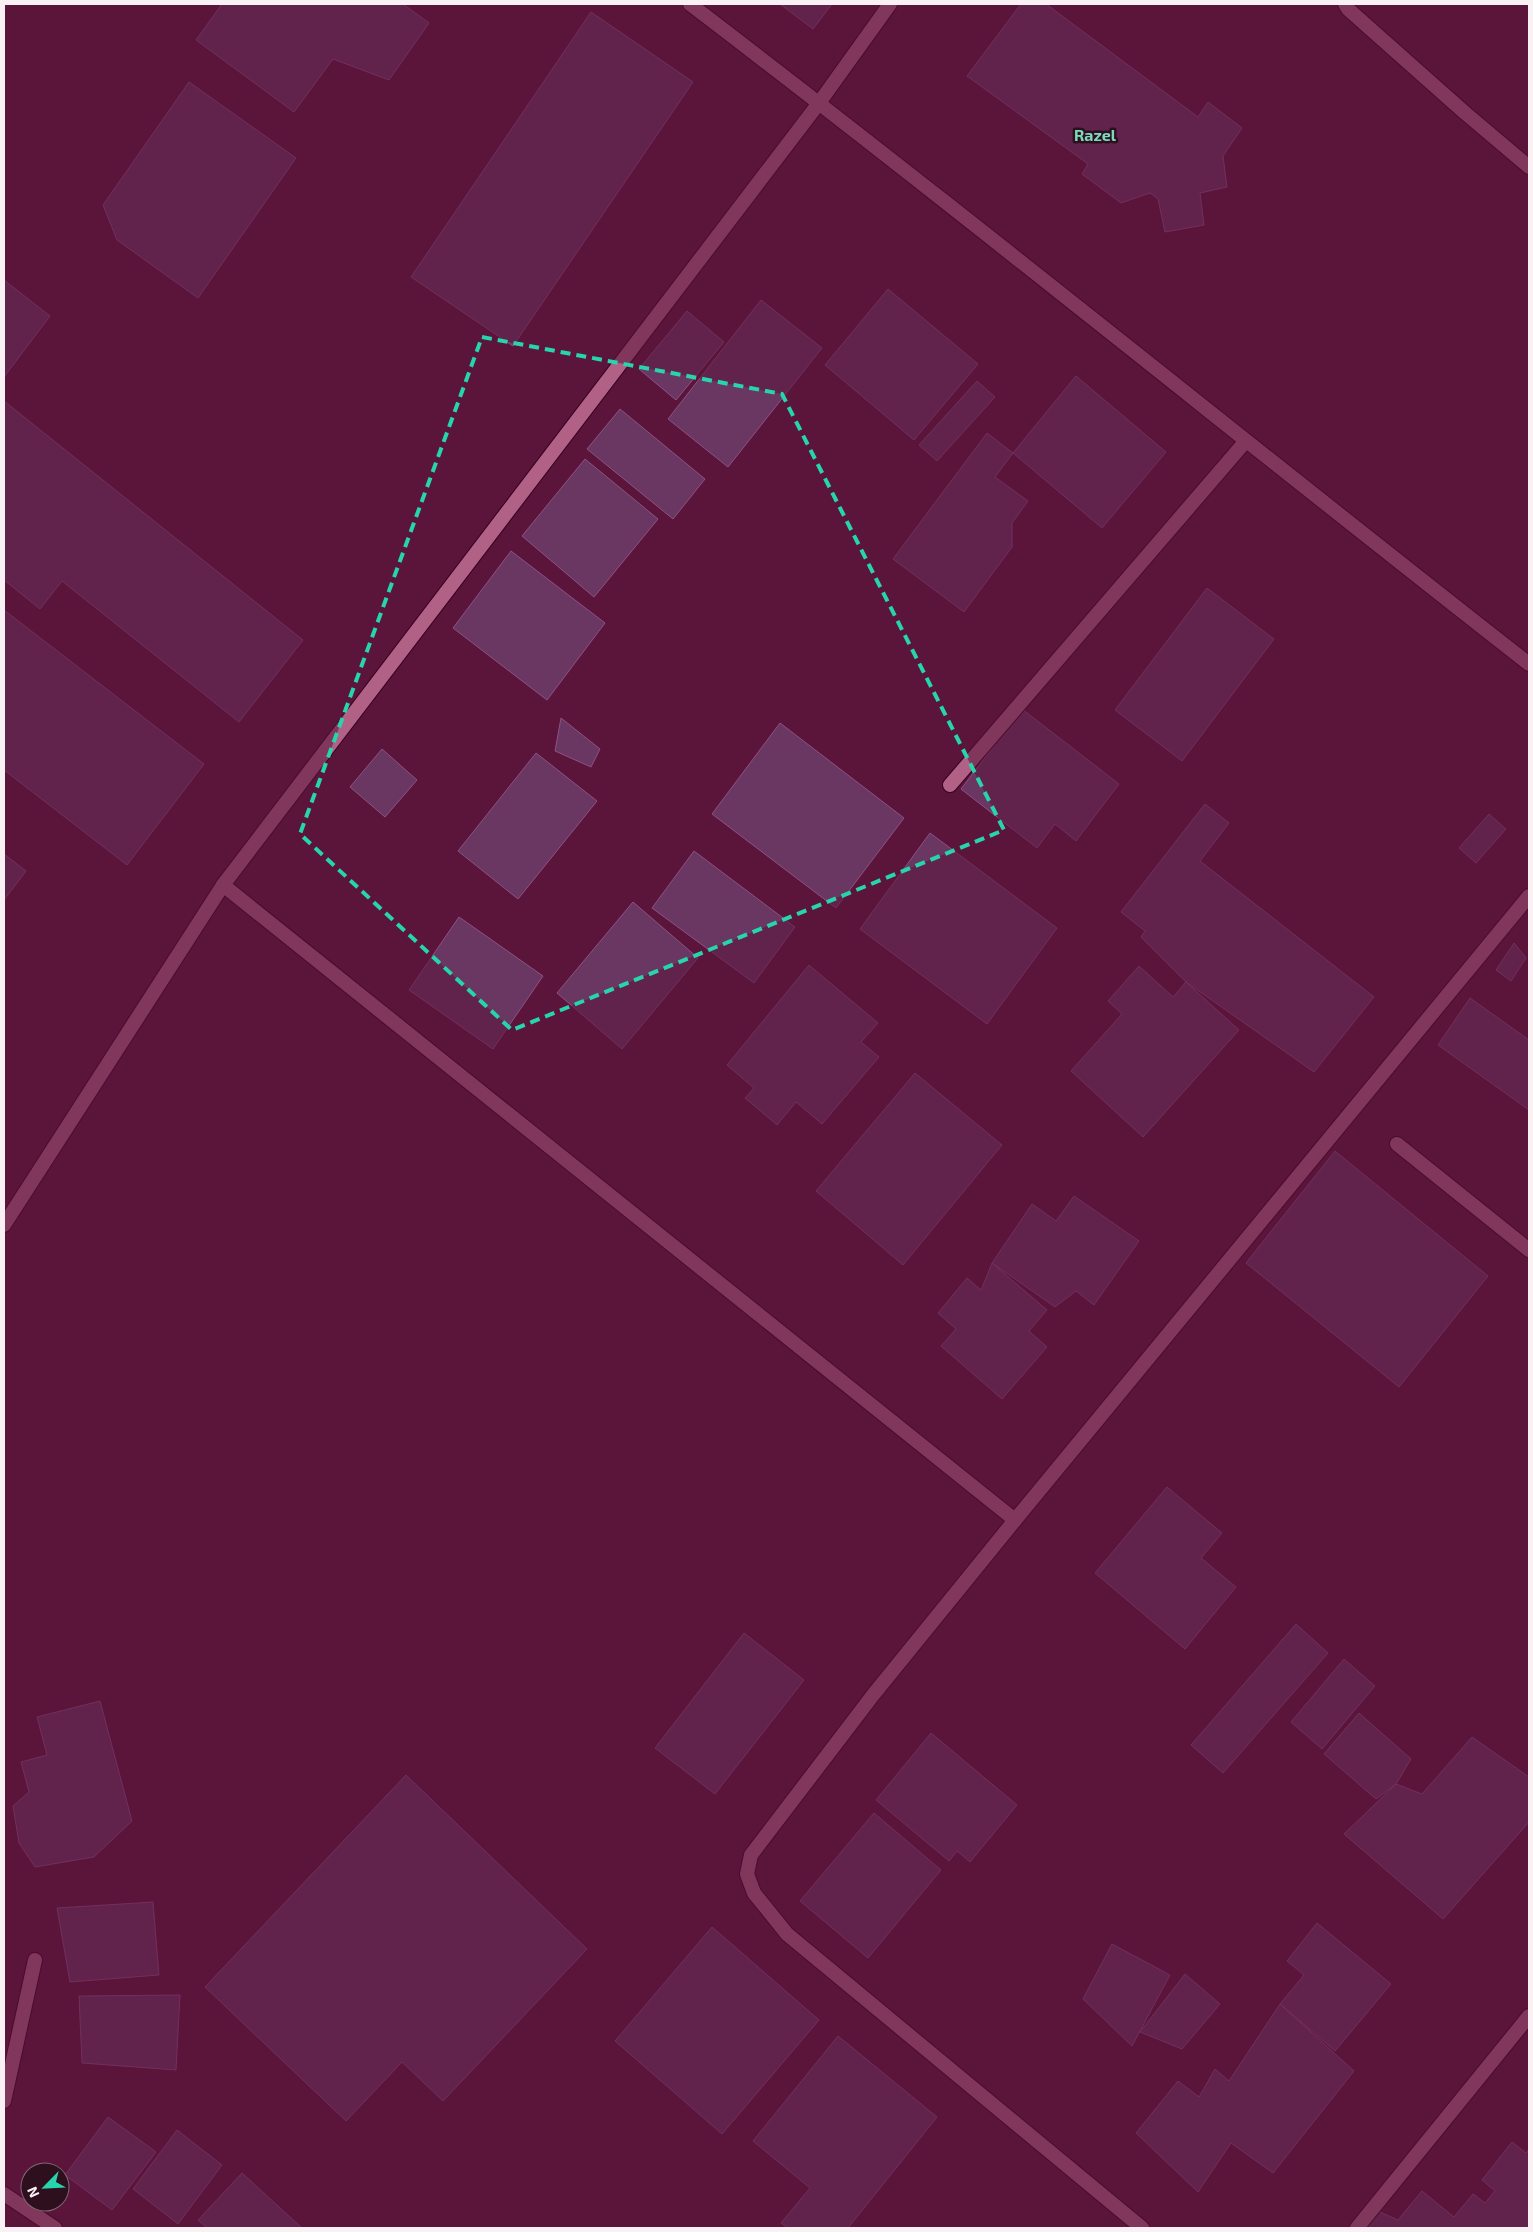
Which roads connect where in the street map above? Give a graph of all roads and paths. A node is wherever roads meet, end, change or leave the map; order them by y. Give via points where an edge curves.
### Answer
1 (690, 4) edge
2 (890, 4) edge
3 (1345, 4) edge
4 (819, 103) junction
5 (1529, 167) edge
6 (1245, 442) junction
7 (1529, 664) edge
8 (950, 785) dead end
9 (223, 885) junction
10 (1529, 896) edge
11 (1397, 1144) dead end
12 (4, 1225) edge
13 (1529, 1250) edge
14 (1015, 1520) junction
15 (34, 1960) dead end
16 (1529, 2016) edge
17 (4, 2101) edge
18 (4, 2194) edge
19 (55, 2228) edge
20 (1142, 2228) edge
21 (1357, 2228) edge

1 - 4 street
2 - 4 street
3 - 5 street via 1449,100
4 - 6 street
4 - 9 street
6 - 7 street
6 - 8 street
9 - 12 street
9 - 14 street
10 - 14 street
11 - 13 street
14 - 20 street via 773,1825 751,1856 747,1874 754,1893 787,1934
15 - 17 street
16 - 21 street
18 - 19 street

